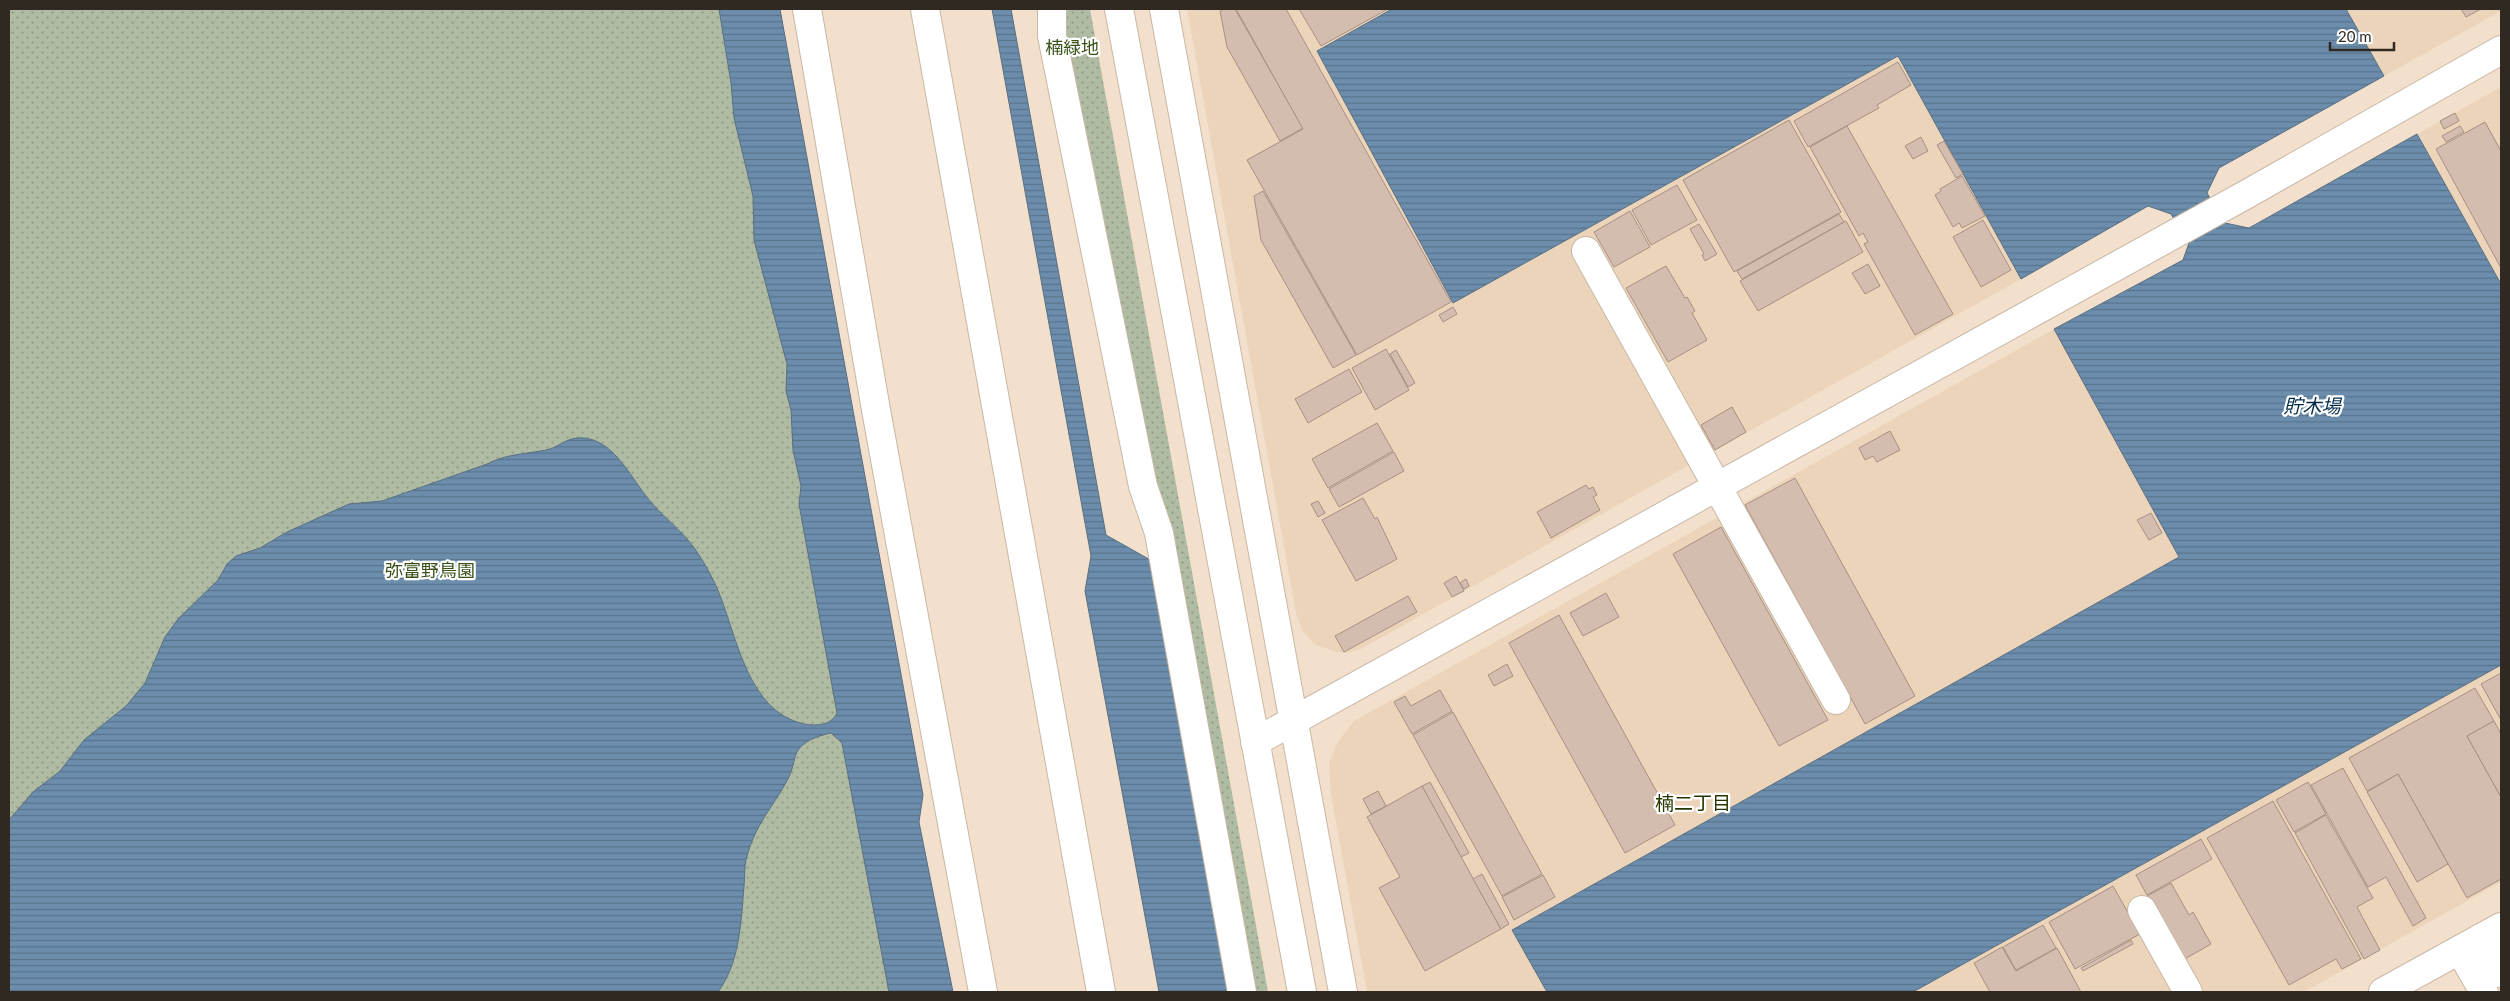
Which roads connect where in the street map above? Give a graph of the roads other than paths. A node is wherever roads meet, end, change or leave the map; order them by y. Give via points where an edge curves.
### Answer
1 (808, 9) edge
2 (925, 9) edge
3 (1052, 9) edge
4 (1119, 9) edge
5 (1164, 9) edge
6 (2501, 50) edge
7 (1586, 251) dead end
8 (1718, 487) junction
9 (1836, 700) dead end
10 (1294, 720) junction
11 (1255, 742) junction
12 (2142, 910) dead end
13 (2481, 938) edge
14 (2501, 973) edge
15 (983, 992) edge
16 (1101, 992) edge
17 (1242, 992) edge
18 (1302, 992) edge
19 (1343, 992) edge
20 (2188, 992) edge
21 (2383, 992) edge
22 (2484, 992) edge

1 - 15 street via 876,410
2 - 16 street
3 - 17 street via 1052,36 1117,362 1143,486 1159,532
4 - 11 street
5 - 10 street
6 - 8 street
7 - 8 street
8 - 9 street
8 - 10 street
10 - 11 street
10 - 19 street
11 - 18 street
12 - 20 street
13 - 14 street
13 - 21 street
13 - 22 street

